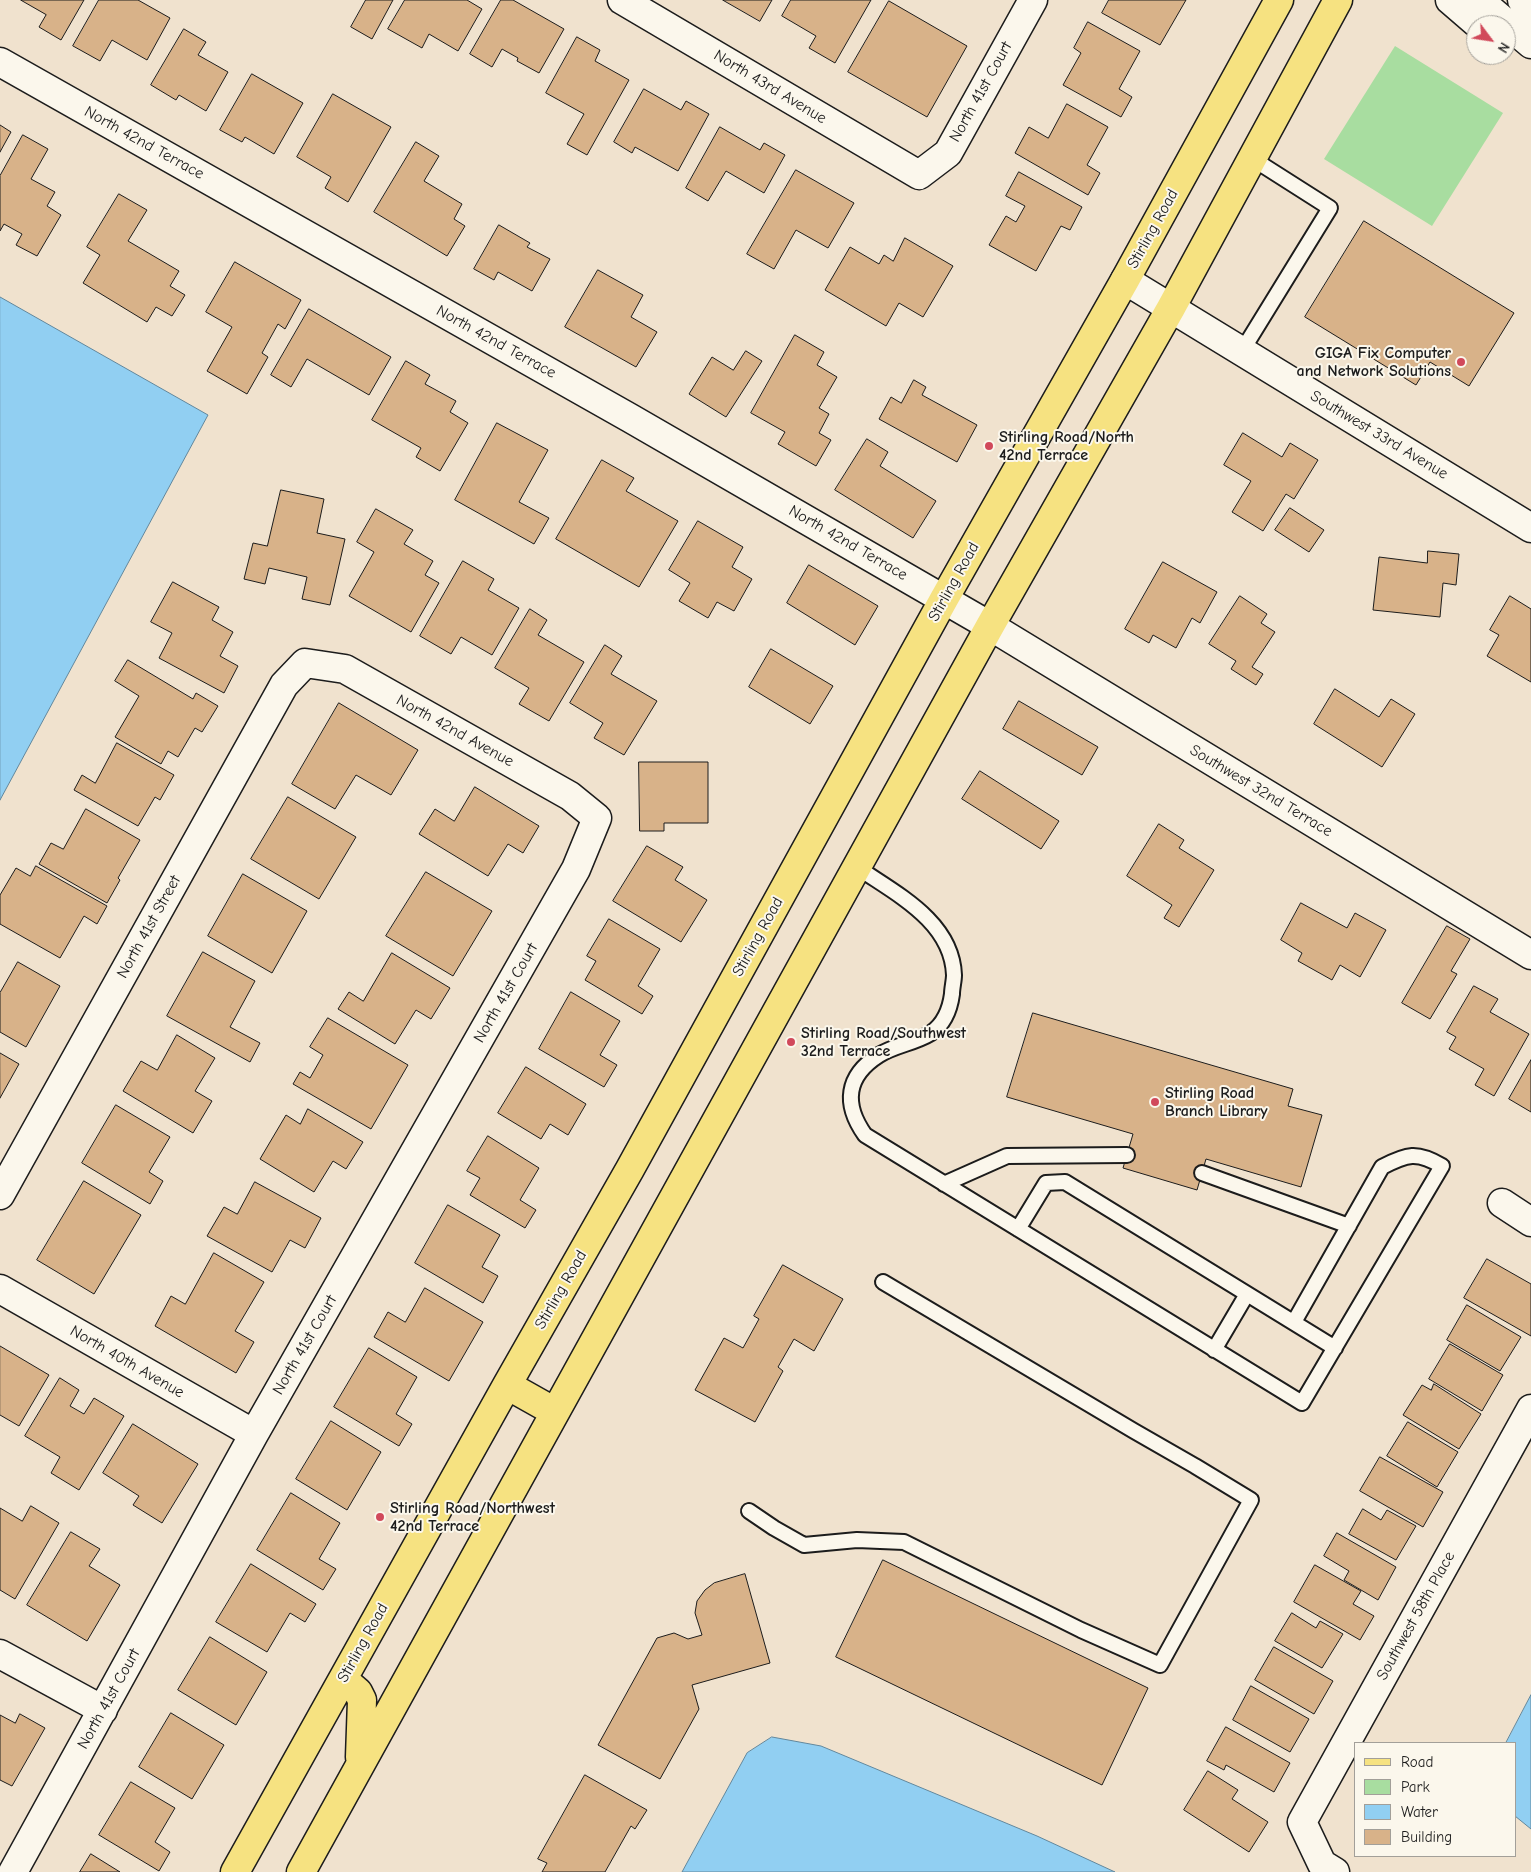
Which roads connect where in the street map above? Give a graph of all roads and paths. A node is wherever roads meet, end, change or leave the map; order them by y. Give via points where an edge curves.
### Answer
1 (622, 0) edge
2 (1033, 0) edge
3 (1279, 0) edge
4 (1338, 0) edge
5 (1450, 0) edge
6 (1479, 0) edge
7 (1522, 0) edge
8 (1467, 15) edge
9 (1531, 44) edge
10 (1516, 51) edge
11 (0, 62) edge
12 (1254, 159) junction
13 (918, 175) joint
14 (1125, 280) junction
15 (1171, 308) junction
16 (1242, 351) junction
17 (1531, 528) edge
18 (944, 599) junction
19 (990, 626) junction
20 (305, 663) joint
21 (597, 818) joint
22 (857, 867) junction
23 (1531, 955) edge
24 (1127, 1155) dead end
25 (1202, 1173) dead end
26 (944, 1184) junction
27 (0, 1195) edge
28 (1502, 1204) dead end
29 (1531, 1222) edge
30 (1349, 1226) junction
31 (1018, 1229) junction
32 (883, 1282) dead end
33 (0, 1289) edge
34 (1247, 1294) junction
35 (1294, 1322) junction
36 (1335, 1348) junction
37 (1214, 1350) junction
38 (507, 1385) junction
39 (1531, 1409) edge
40 (555, 1412) junction
41 (254, 1434) junction
42 (749, 1511) dead end
43 (0, 1654) edge
44 (343, 1679) junction
45 (103, 1710) junction
46 (359, 1766) junction
47 (13, 1872) edge
48 (235, 1872) edge
49 (301, 1872) edge
50 (1335, 1872) edge

1 - 13 street, North 43rd Avenue
2 - 13 street, North 41st Court via 948,153
3 - 14 main road, Stirling Road
4 - 12 main road
5 - 8 street
6 - 9 street
7 - 9 street
9 - 10 street
11 - 18 street, North 42nd Terrace
12 - 15 main road
12 - 16 lane via 1330,208
14 - 15 street, Southwest 33rd Avenue
14 - 18 main road, Stirling Road
15 - 16 street, Southwest 33rd Avenue
15 - 19 main road
16 - 17 street, Southwest 33rd Avenue
18 - 19 street, North 42nd Terrace
18 - 38 main road, Stirling Road via 630,1170
19 - 22 main road
19 - 23 street, Southwest 32nd Terrace
20 - 21 street, North 42nd Avenue via 345,669 570,796
20 - 27 street, North 41st Street via 284,685
21 - 41 street, North 41st Court via 576,869
22 - 26 lane via 916,907 937,929 948,947 954,975 944,1020 932,1032 880,1054 863,1068 852,1085 850,1105 855,1121 865,1135
22 - 40 main road
24 - 26 lane via 1007,1156
25 - 30 lane
26 - 31 lane
28 - 29 street
30 - 35 lane
30 - 36 lane via 1382,1168 1414,1155 1442,1166
31 - 34 lane via 1046,1183 1065,1182
31 - 37 lane
32 - 42 lane via 1250,1500 1160,1665 1080,1630 904,1542 857,1540 804,1545
33 - 41 street, North 40th Avenue
34 - 35 lane
34 - 37 lane
35 - 36 lane
36 - 37 lane via 1302,1403
38 - 40 main road
38 - 44 main road, Stirling Road
39 - 50 street, Southwest 58th Place via 1302,1822 1322,1864
40 - 46 main road
41 - 45 street, North 41st Court
43 - 45 street
44 - 46 main road via 362,1700
44 - 48 main road, Stirling Road
45 - 47 street, North 41st Court
46 - 49 main road

